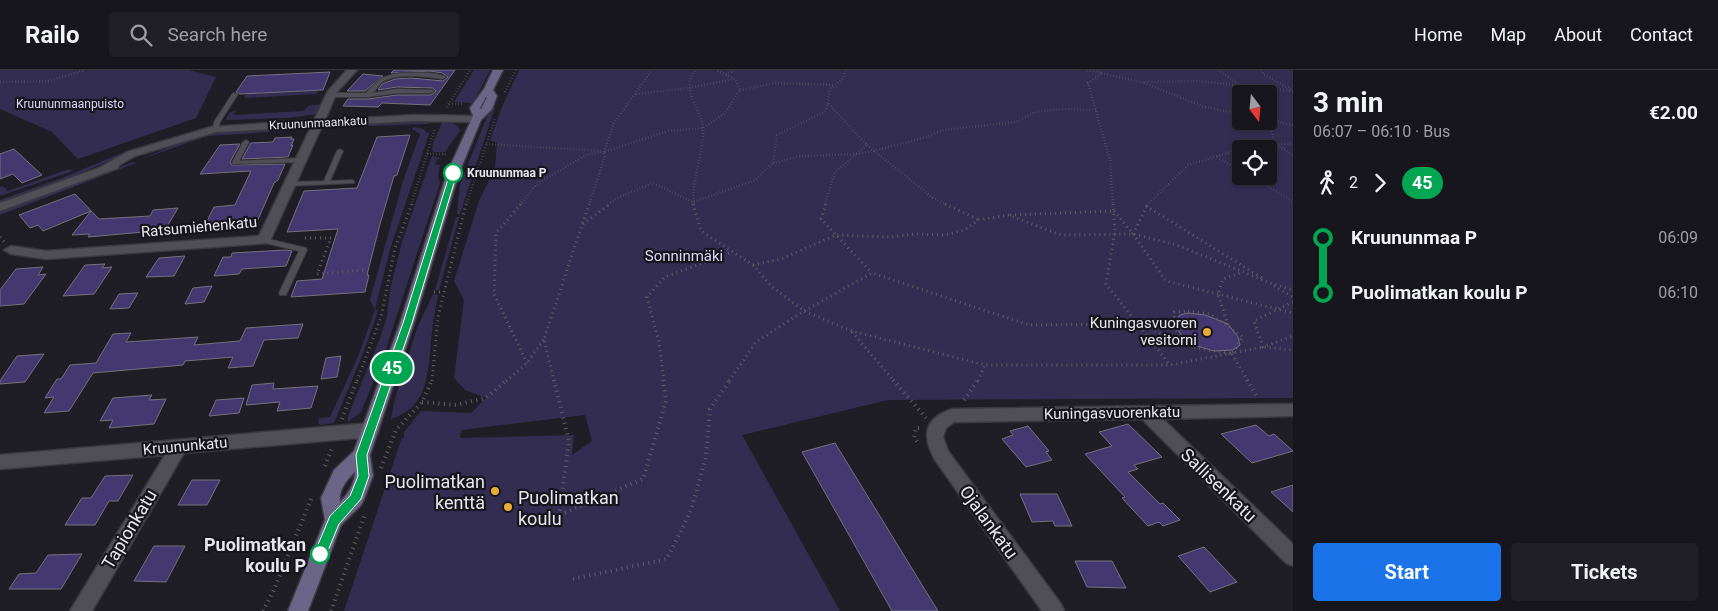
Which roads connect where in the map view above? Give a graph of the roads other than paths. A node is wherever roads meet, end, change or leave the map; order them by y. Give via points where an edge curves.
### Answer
1 (352, 70) edge
2 (498, 70) edge
3 (412, 72) edge
4 (443, 77) dead end
5 (431, 91) dead end
6 (235, 94) dead end
7 (332, 94) junction
8 (368, 95) junction
9 (477, 117) junction
10 (319, 123) junction
11 (215, 129) junction
12 (246, 142) dead end
13 (340, 152) dead end
14 (301, 160) junction
15 (352, 182) dead end
16 (326, 183) junction
17 (290, 184) junction
18 (0, 207) edge
19 (264, 240) junction
20 (11, 250) dead end
21 (283, 293) dead end
22 (1293, 410) edge
23 (1146, 413) junction
24 (935, 428) joint
25 (371, 430) junction
26 (179, 447) junction
27 (0, 462) edge
28 (1293, 557) edge
29 (80, 611) edge
30 (298, 611) edge
31 (1054, 611) edge

1 - 7 street, Ratsumiehenkatu
2 - 9 main road via 488,90 492,96 489,105
3 - 4 lane
3 - 8 lane via 379,82
5 - 8 lane
6 - 11 lane
7 - 8 lane
7 - 10 street, Ratsumiehenkatu
9 - 10 street, Kruununmaankatu
9 - 25 main road via 451,180 408,323
10 - 11 street, Kruununmaankatu
10 - 14 street, Ratsumiehenkatu
11 - 18 street, Kruununmaankatu via 163,145 137,158
12 - 14 lane via 235,163
13 - 16 lane
14 - 17 street, Ratsumiehenkatu
15 - 16 lane
16 - 17 lane
17 - 19 street, Ratsumiehenkatu
19 - 20 street, Ratsumiehenkatu via 46,255
19 - 21 lane via 303,250
22 - 23 street, Kuningasvuorenkatu
23 - 24 street, Kuningasvuorenkatu via 952,416
23 - 28 street, Sallisenkatu
24 - 31 street, Ojalankatu via 935,440 941,455
25 - 26 street, Kruununkatu
25 - 30 main road via 361,455 364,476 355,499 334,520
26 - 27 street, Kruununkatu
26 - 29 street, Tapionkatu

